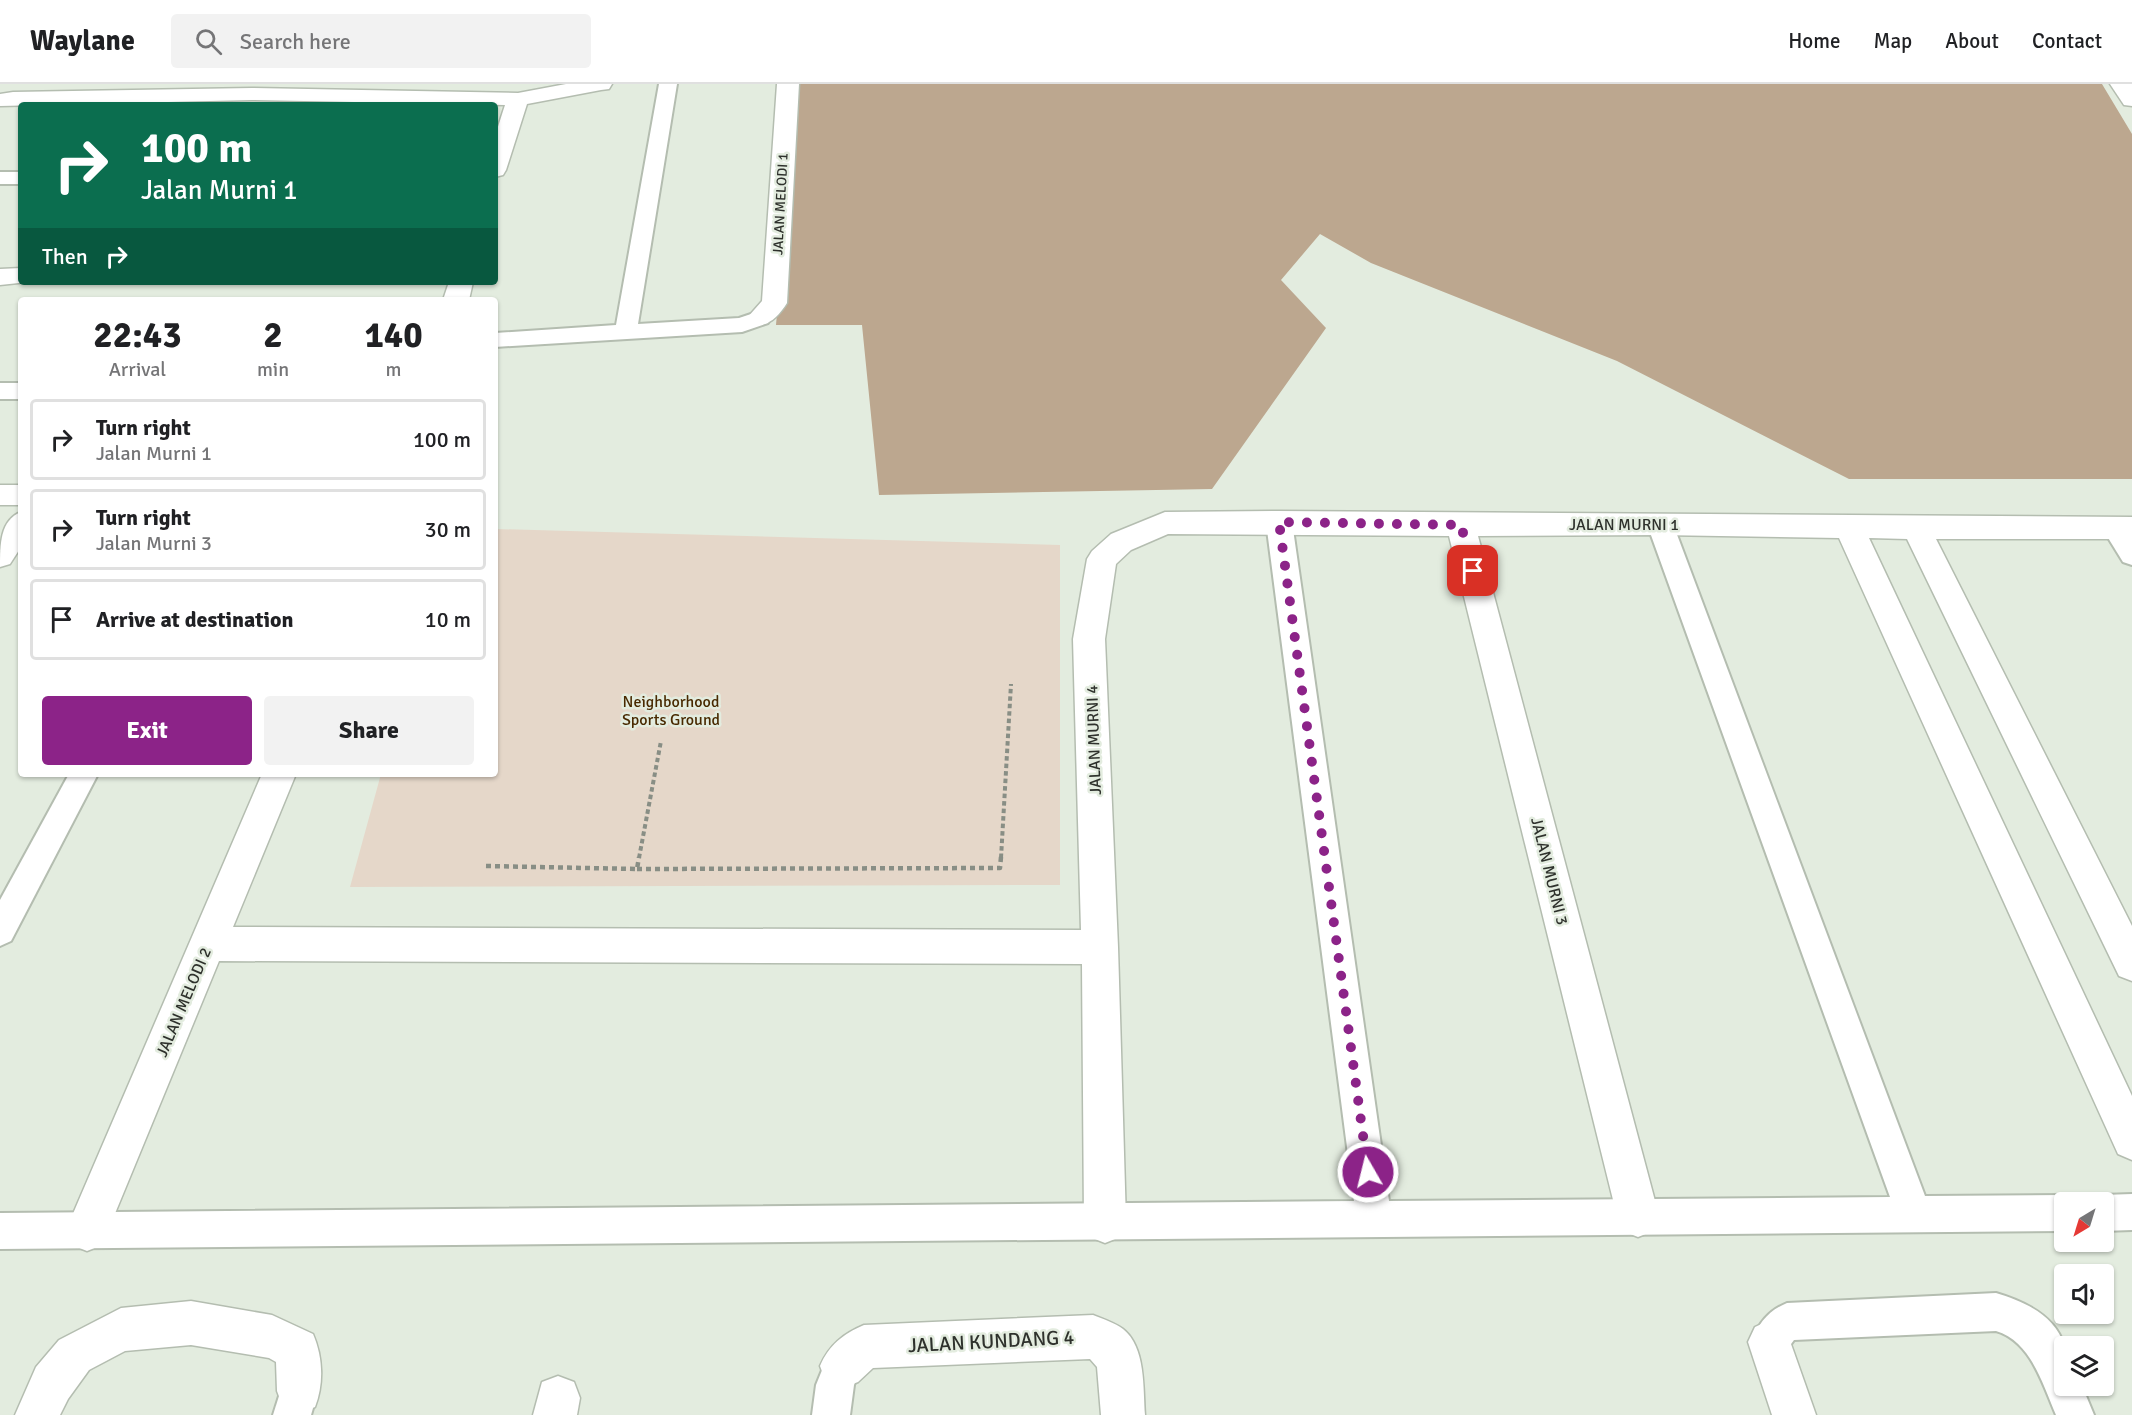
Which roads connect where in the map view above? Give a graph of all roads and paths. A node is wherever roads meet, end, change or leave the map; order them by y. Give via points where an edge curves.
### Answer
1 (602, 84) edge
2 (668, 84) edge
3 (788, 84) edge
4 (2121, 84) edge
5 (259, 89) edge
6 (518, 99) junction
7 (0, 100) edge
8 (2132, 100) edge
9 (498, 161) edge
10 (0, 178) edge
11 (18, 178) edge
12 (18, 276) edge
13 (0, 277) edge
14 (760, 318) joint
15 (626, 332) junction
16 (498, 340) edge
17 (0, 391) edge
18 (18, 391) edge
19 (0, 495) edge
20 (18, 495) edge
21 (1279, 522) junction
22 (1660, 524) junction
23 (1461, 525) junction
24 (1849, 527) junction
25 (18, 528) edge
26 (1916, 528) junction
27 (2124, 528) edge
28 (1121, 542) joint
29 (2132, 555) edge
30 (0, 556) edge
31 (1011, 684) dead end
32 (661, 741) dead end
33 (82, 777) edge
34 (278, 777) edge
35 (486, 866) dead end
36 (637, 869) junction
37 (0, 931) edge
38 (207, 944) junction
39 (1100, 947) junction
40 (2132, 964) edge
41 (2132, 1140) edge
42 (2132, 1212) edge
43 (2054, 1213) edge
44 (2114, 1213) edge
45 (1914, 1214) junction
46 (1638, 1216) junction
47 (1374, 1219) junction
48 (1106, 1222) junction
49 (87, 1230) junction
50 (0, 1231) edge
51 (1770, 1342) joint
52 (842, 1366) joint
53 (295, 1403) edge
54 (37, 1415) edge
55 (831, 1415) edge
56 (1123, 1415) edge
57 (1794, 1415) edge
58 (2075, 1415) edge

1 - 6 street
2 - 15 lane
3 - 14 street, JALAN MELODI 1 via 774,303
4 - 8 street
5 - 6 street
5 - 7 street
6 - 9 street
10 - 11 lane
12 - 13 street
14 - 15 lane via 742,325
15 - 16 lane
17 - 18 lane
19 - 20 street
21 - 23 street, JALAN MURNI 1
21 - 28 street, JALAN MURNI 1 via 1165,523
21 - 47 lane
22 - 23 street, JALAN MURNI 1
22 - 24 street, JALAN MURNI 1
22 - 45 lane
23 - 46 street, JALAN MURNI 3
24 - 26 street, JALAN MURNI 1
24 - 41 street
25 - 30 street
26 - 27 street, JALAN MURNI 1
26 - 40 street
27 - 29 lane
28 - 39 street, JALAN MURNI 4 via 1102,559 1089,639
31 - 36 path via 1000,868
32 - 36 path
33 - 37 lane
34 - 38 street, JALAN MELODI 2
35 - 36 path
38 - 39 street
38 - 49 street, JALAN MELODI 2
39 - 48 street, JALAN MURNI 4
42 - 44 lane
43 - 45 lane
45 - 46 lane
46 - 47 lane
47 - 48 lane
48 - 49 lane
49 - 50 lane
51 - 57 street
51 - 58 lane via 1787,1322 1996,1312 2018,1320 2042,1342
52 - 55 lane
52 - 56 street, JALAN KUNDANG 4 via 864,1347 1093,1337 1109,1345 1119,1361
53 - 54 street via 298,1349 272,1337 191,1323 121,1330 75,1354 51,1383

